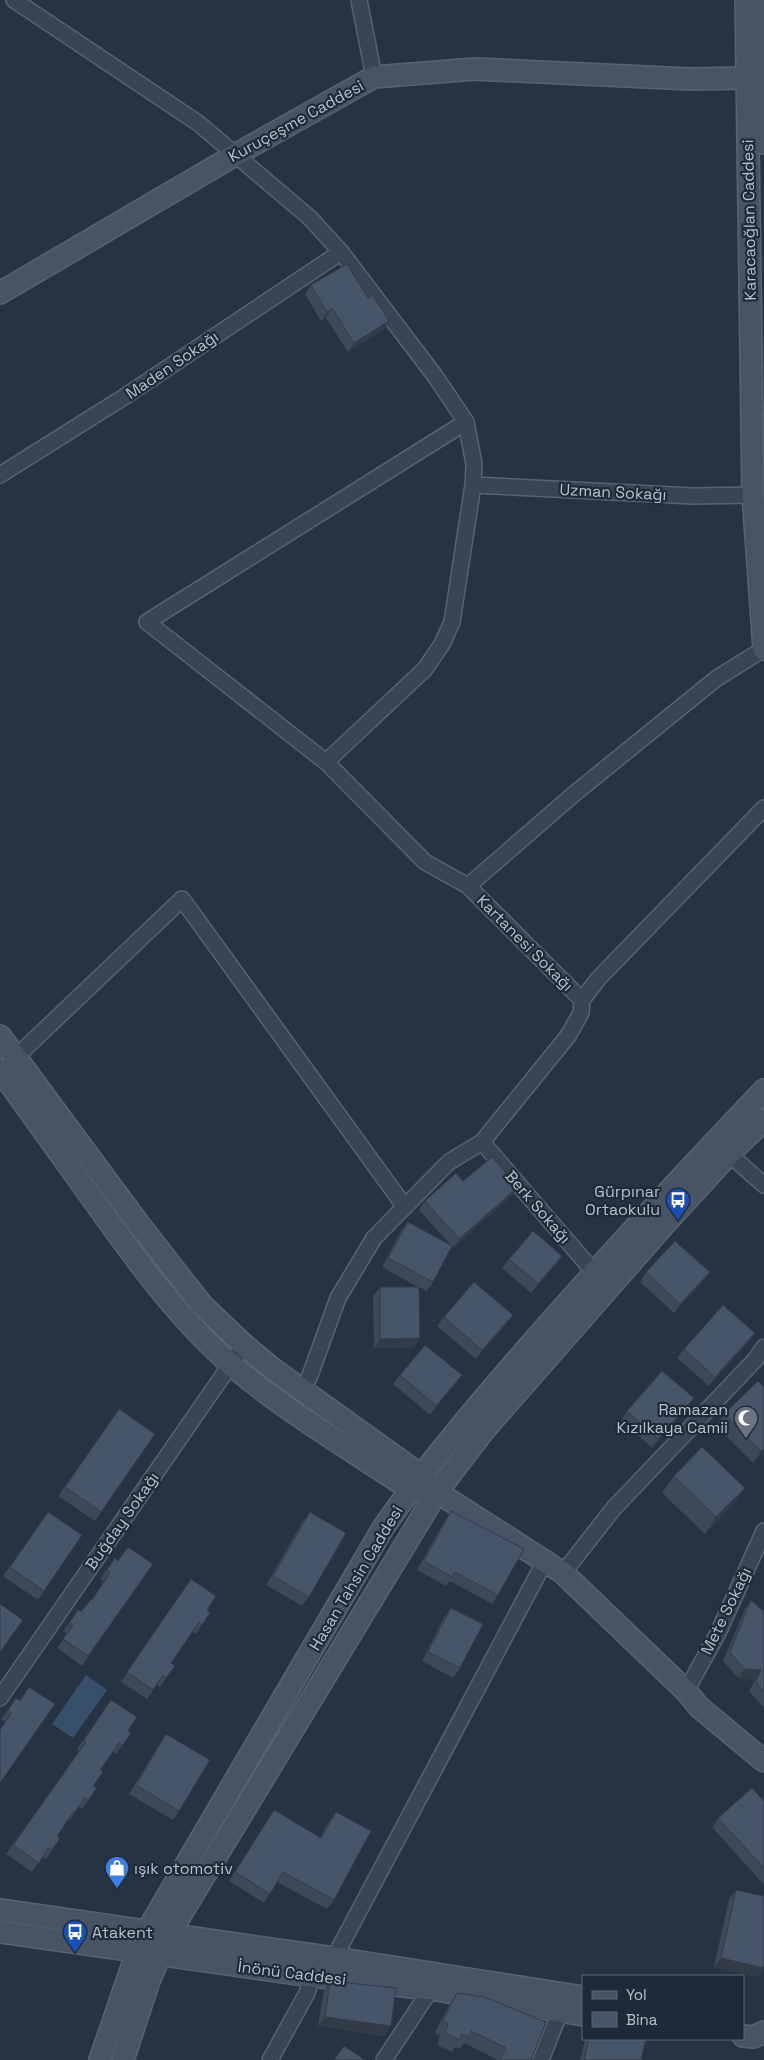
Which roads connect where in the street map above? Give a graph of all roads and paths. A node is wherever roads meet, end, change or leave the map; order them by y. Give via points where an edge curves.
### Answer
1 (14, 0) edge
2 (359, 0) edge
3 (746, 0) edge
4 (761, 0) edge
5 (374, 77) junction
6 (747, 78) junction
7 (235, 155) junction
8 (760, 229) edge
9 (341, 252) junction
10 (0, 293) edge
11 (466, 422) junction
12 (0, 474) edge
13 (473, 485) junction
14 (759, 495) edge
15 (764, 649) edge
16 (326, 762) junction
17 (764, 808) edge
18 (468, 886) junction
19 (582, 1000) junction
20 (0, 1036) edge
21 (8, 1063) edge
22 (764, 1090) edge
23 (764, 1120) edge
24 (482, 1142) junction
25 (728, 1154) junction
26 (764, 1185) edge
27 (405, 1207) junction
28 (594, 1272) junction
29 (244, 1345) junction
30 (764, 1347) edge
31 (230, 1364) junction
32 (309, 1378) dead end
33 (417, 1483) junction
34 (437, 1492) junction
35 (764, 1531) edge
36 (545, 1561) junction
37 (563, 1573) junction
38 (686, 1691) junction
39 (0, 1698) edge
40 (764, 1761) edge
41 (0, 1910) edge
42 (0, 1932) edge
43 (147, 1932) junction
44 (169, 1934) junction
45 (137, 1952) junction
46 (159, 1955) junction
47 (334, 1958) junction
48 (312, 1976) junction
49 (431, 1989) junction
50 (582, 1996) edge
51 (560, 2012) junction
52 (582, 2015) edge
53 (744, 2022) edge
54 (764, 2026) edge
55 (764, 2032) edge
56 (744, 2036) edge
57 (100, 2060) edge
58 (123, 2060) edge
59 (270, 2060) edge
60 (384, 2060) edge
61 (541, 2060) edge

1 - 7 street via 198,123
2 - 5 street
3 - 6 main road, Karacaoğlan Caddesi
4 - 8 main road, Karacaoğlan Caddesi
5 - 6 main road, Kuruçeşme Caddesi via 475,69 690,79
5 - 7 main road, Kuruçeşme Caddesi
6 - 8 main road, Karacaoğlan Caddesi
7 - 9 street via 310,218
7 - 10 main road, Kuruçeşme Caddesi
8 - 14 main road, Karacaoğlan Caddesi
9 - 11 street
9 - 12 street, Maden Sokağı via 124,397
11 - 13 street via 474,464
11 - 16 street, Kartanesi Sokağı via 147,622
13 - 14 street, Uzman Sokağı via 693,496
13 - 16 street via 452,622 442,644 425,669
14 - 15 main road, Karacaoğlan Caddesi
15 - 18 street via 717,678 574,794
16 - 18 street, Kartanesi Sokağı via 425,862
17 - 19 street via 598,979
18 - 19 street, Kartanesi Sokağı
19 - 24 street via 581,1012 568,1036
20 - 21 main road
21 - 27 street via 182,899
21 - 29 main road via 202,1305
21 - 31 main road via 130,1250 186,1320
22 - 28 main road, Hasan Tahsin Caddesi
23 - 25 main road, Hasan Tahsin Caddesi
24 - 27 street via 449,1162
24 - 28 street, Berk Sokağı
25 - 26 street
25 - 34 main road, Hasan Tahsin Caddesi via 486,1429
27 - 32 street via 374,1238 338,1298
28 - 33 main road, Hasan Tahsin Caddesi
29 - 31 street, Buğday Sokağı
29 - 33 main road
30 - 37 street via 614,1508
31 - 33 main road via 266,1391
31 - 39 street, Buğday Sokağı
33 - 34 main road
33 - 43 main road, Hasan Tahsin Caddesi via 383,1528
34 - 36 main road
34 - 44 main road, Hasan Tahsin Caddesi
35 - 38 street, Mete Sokağı via 718,1633
36 - 37 main road
36 - 47 street
37 - 38 main road
38 - 40 main road via 699,1707
41 - 43 main road, İnönü Caddesi
42 - 45 main road, İnönü Caddesi
43 - 44 main road, İnönü Caddesi
43 - 45 main road, Hasan Tahsin Caddesi
44 - 46 main road, Hasan Tahsin Caddesi
44 - 47 main road, İnönü Caddesi
45 - 46 main road, İnönü Caddesi
45 - 57 main road, Hasan Tahsin Caddesi
46 - 48 main road, İnönü Caddesi
46 - 58 main road, Hasan Tahsin Caddesi
47 - 50 main road, İnönü Caddesi
48 - 49 main road, İnönü Caddesi
48 - 59 street via 307,1993
49 - 51 main road, İnönü Caddesi
49 - 60 street
51 - 52 main road, İnönü Caddesi
51 - 61 street
53 - 54 main road
55 - 56 main road via 753,2037

